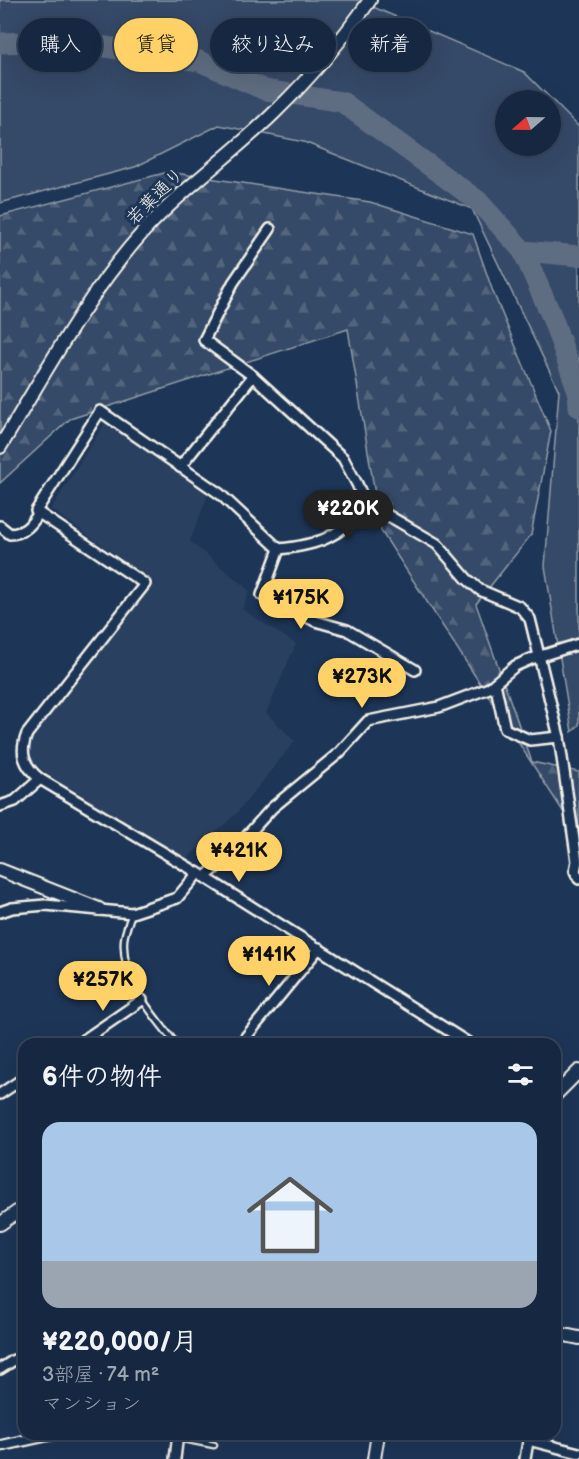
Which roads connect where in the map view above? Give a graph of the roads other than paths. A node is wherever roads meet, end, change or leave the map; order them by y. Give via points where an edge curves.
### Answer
1 (370, 0) edge
2 (270, 229) dead end
3 (253, 376) junction
4 (0, 447) edge
5 (180, 466) junction
6 (365, 502) junction
7 (39, 513) junction
8 (0, 526) edge
9 (279, 549) junction
10 (579, 644) edge
11 (539, 657) junction
12 (415, 670) dead end
13 (495, 683) junction
14 (560, 737) junction
15 (40, 779) junction
16 (0, 806) edge
17 (0, 870) edge
18 (202, 875) junction
19 (579, 879) edge
20 (99, 909) junction
21 (0, 912) edge
22 (132, 913) junction
23 (319, 948) junction
24 (142, 1000) junction
25 (91, 1035) junction
26 (87, 1038) edge
27 (93, 1038) edge
28 (171, 1038) edge
29 (245, 1038) edge
30 (461, 1038) edge
31 (579, 1071) edge
32 (18, 1082) edge
33 (561, 1089) edge
34 (0, 1094) edge
35 (18, 1212) edge
36 (0, 1224) edge
37 (561, 1334) edge
38 (579, 1338) edge
39 (14, 1360) dead end
40 (0, 1369) edge
41 (27, 1440) edge
42 (176, 1440) edge
43 (195, 1440) edge
44 (377, 1440) edge
45 (528, 1440) edge
46 (538, 1440) edge
47 (214, 1445) dead end
48 (0, 1446) edge
49 (579, 1454) edge
50 (175, 1459) edge
51 (374, 1459) edge
52 (525, 1459) edge

1 - 4 street, 若葉通り via 345,36 275,112 177,198 130,247 81,314
2 - 3 street via 233,283 204,340
3 - 5 street
3 - 6 street via 343,458
5 - 7 street via 100,411 36,511
5 - 9 street via 220,494
6 - 9 street via 359,514 331,538 305,547
6 - 11 street via 437,544 480,590 520,607 533,625
7 - 8 street via 30,527 18,534 10,534
7 - 15 street via 145,584 27,734 23,759
9 - 12 street via 262,595 315,621 347,630
10 - 11 street
11 - 13 street via 515,666
11 - 14 street
13 - 14 street via 506,729 530,740
13 - 18 street via 439,707 368,721 339,753 272,808 228,857
14 - 19 street via 577,861 575,872
15 - 16 street via 15,801
15 - 18 street
17 - 20 street
18 - 22 street via 177,898
18 - 23 street
20 - 21 street via 45,905
20 - 22 street
22 - 24 lane via 124,952
23 - 29 street
23 - 30 street
24 - 25 street
24 - 28 lane
25 - 26 street
25 - 27 street
31 - 33 street
32 - 34 street
35 - 36 street
37 - 38 street
39 - 40 street
41 - 48 street
42 - 50 street
43 - 47 lane
44 - 51 street
45 - 52 street
46 - 49 street

